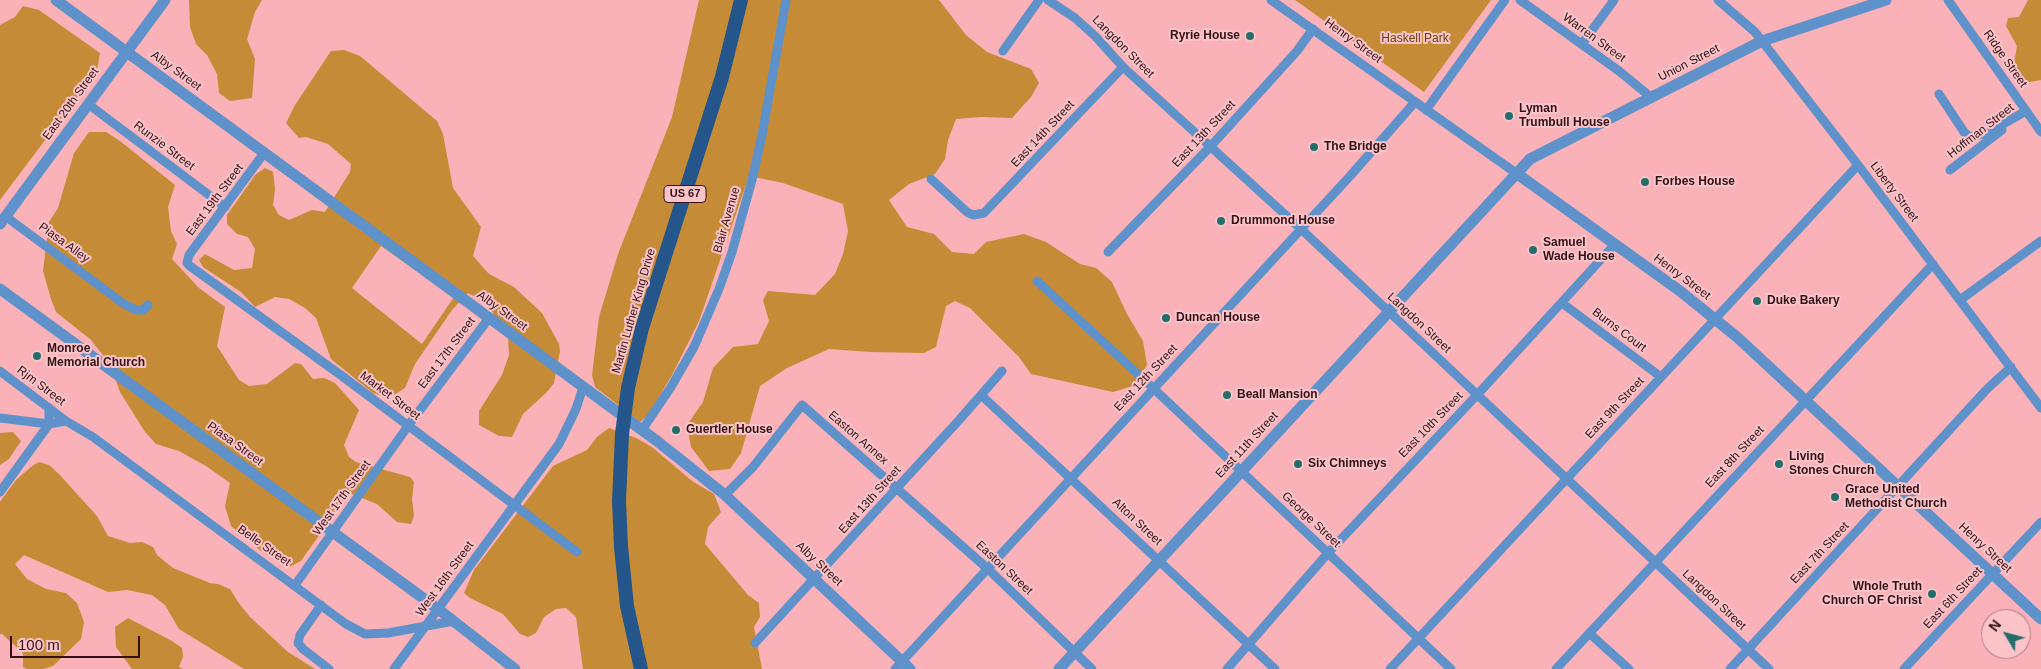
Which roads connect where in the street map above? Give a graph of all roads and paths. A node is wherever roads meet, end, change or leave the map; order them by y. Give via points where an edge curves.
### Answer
1 (56, 0) edge
2 (165, 0) edge
3 (741, 0) edge
4 (786, 0) edge
5 (1039, 0) edge
6 (1048, 0) edge
7 (1272, 0) edge
8 (1505, 0) edge
9 (1520, 0) edge
10 (1614, 0) edge
11 (1718, 0) edge
12 (1886, 0) edge
13 (1948, 0) edge
14 (1313, 29) junction
15 (1762, 41) junction
16 (1582, 44) junction
17 (126, 51) junction
18 (1002, 51) dead end
19 (1123, 67) junction
20 (1939, 94) dead end
21 (1652, 98) junction
22 (1415, 102) junction
23 (88, 104) junction
24 (1426, 110) junction
25 (2026, 111) junction
26 (2041, 132) edge
27 (1210, 147) junction
28 (264, 153) junction
29 (1858, 165) junction
30 (1950, 170) dead end
31 (1516, 173) junction
32 (931, 179) dead end
33 (225, 207) junction
34 (3, 220) edge
35 (1301, 229) junction
36 (2041, 241) edge
37 (1615, 244) junction
38 (1108, 252) dead end
39 (187, 263) joint
40 (1933, 264) junction
41 (1037, 281) dead end
42 (0, 289) edge
43 (1960, 300) junction
44 (1562, 302) junction
45 (148, 305) dead end
46 (1388, 312) junction
47 (489, 318) junction
48 (1715, 318) junction
49 (2011, 366) junction
50 (0, 371) edge
51 (1002, 371) dead end
52 (1661, 377) junction
53 (583, 386) junction
54 (1154, 388) junction
55 (981, 395) junction
56 (1477, 395) junction
57 (1806, 399) junction
58 (49, 408) junction
59 (2041, 408) edge
60 (0, 418) edge
61 (66, 421) junction
62 (49, 424) junction
63 (408, 426) junction
64 (642, 430) junction
65 (1241, 472) junction
66 (1071, 478) junction
67 (1566, 479) junction
68 (1898, 485) junction
69 (898, 488) junction
70 (0, 492) edge
71 (725, 496) junction
72 (515, 504) junction
73 (2041, 522) edge
74 (333, 532) junction
75 (577, 552) dead end
76 (1328, 553) junction
77 (1159, 560) junction
78 (1655, 562) junction
79 (988, 569) junction
80 (1993, 574) junction
81 (814, 579) junction
82 (295, 585) junction
83 (322, 605) junction
84 (438, 609) junction
85 (2041, 619) edge
86 (454, 621) junction
87 (426, 626) junction
88 (1589, 632) junction
89 (1419, 638) junction
90 (755, 643) dead end
91 (1249, 645) junction
92 (1748, 649) junction
93 (1075, 652) junction
94 (902, 666) edge
95 (330, 669) edge
96 (394, 669) edge
97 (515, 669) edge
98 (641, 669) edge
99 (1059, 669) edge
100 (1092, 669) edge
101 (1227, 669) edge
102 (1274, 669) edge
103 (1390, 669) edge
104 (1451, 669) edge
105 (1556, 669) edge
106 (1629, 669) edge
107 (1730, 669) edge
108 (1769, 669) edge
109 (1904, 669) edge

1 - 17 street, Alby Street
2 - 17 street, East 20th Street
3 - 98 highway, Martin Luther King Drive / US 67, bridge via 720,86 642,328 628,388 619,501 621,547 628,613
4 - 64 street, Blair Avenue via 762,135 732,252 694,347
5 - 18 street
6 - 19 street, Langdon Street via 1075,18
7 - 14 street, Henry Street
8 - 24 street
9 - 16 street, Warren Street
10 - 16 street
11 - 15 street, Liberty Street
12 - 15 street, Union Street
13 - 25 street, Ridge Street
14 - 22 street, Henry Street
14 - 27 street, East 13th Street via 1297,52
15 - 21 street, Union Street
15 - 29 street, Liberty Street
16 - 21 street, Warren Street
17 - 23 street, East 20th Street
17 - 28 street, Alby Street
19 - 27 street, Langdon Street
19 - 32 street, East 14th Street via 984,213 973,215 967,212
20 - 25 street via 1970,137 1987,133
21 - 31 street, Union Street via 1530,159
22 - 24 street, Henry Street
22 - 35 street, East 12th Street
23 - 33 street, Runzie Street
23 - 34 street, East 20th Street
24 - 31 street, Henry Street
25 - 26 street, Ridge Street
25 - 30 street, Hoffman Street
27 - 35 street, Langdon Street
27 - 38 street, East 13th Street
28 - 33 street, East 19th Street
28 - 47 street, Alby Street
29 - 40 street, Liberty Street
29 - 48 street, East 9th Street
31 - 37 street, Henry Street
31 - 46 street, East 11th Street
33 - 39 street, East 19th Street via 189,255
34 - 45 street, Piasa Alley via 124,304 136,310 143,310
35 - 46 street, Langdon Street
35 - 54 street, East 12th Street
36 - 43 street
37 - 44 street, East 10th Street
37 - 48 street, Henry Street
39 - 63 street, Market Street
40 - 43 street, Liberty Street
40 - 57 street, East 8th Street
41 - 54 street, George Street
42 - 74 street, Piasa Street
43 - 49 street, Liberty Street
44 - 52 street, Burns Court
44 - 56 street, East 10th Street
46 - 56 street, Langdon Street
46 - 65 street, East 11th Street
47 - 53 street, Alby Street
47 - 63 street, East 17th Street
48 - 52 street, East 9th Street
48 - 57 street, Henry Street
49 - 59 street, Liberty Street
49 - 68 street, East 7th Street
50 - 58 street, Rjm Street
51 - 55 street, East 13th Street
52 - 67 street, East 9th Street
53 - 64 street, Alby Street
53 - 72 street, West 16th Street via 566,432
54 - 65 street, George Street
54 - 66 street, East 12th Street
55 - 66 street, Alton Street
55 - 69 street, East 13th Street
56 - 67 street, Langdon Street
56 - 76 street, East 10th Street
57 - 68 street, Henry Street
57 - 78 street, East 8th Street
58 - 61 street, Rjm Street
58 - 62 street
60 - 62 street
61 - 62 street
61 - 82 street, Belle Street via 93,437
62 - 70 street
63 - 72 street, Market Street
63 - 74 street, West 17th Street
64 - 71 street, Alby Street
65 - 76 street, George Street
65 - 77 street, East 11th Street
66 - 77 street, Alton Street
66 - 79 street, East 12th Street
67 - 78 street, Langdon Street
67 - 89 street, East 9th Street
68 - 80 street, Henry Street
68 - 92 street, East 7th Street
69 - 71 street, Easton Annex via 802,405 753,468
69 - 79 street, Easton Street
69 - 81 street, East 13th Street
71 - 81 street, Alby Street
72 - 75 street, Market Street
72 - 84 street, West 16th Street
73 - 80 street, East 6th Street
74 - 82 street, West 17th Street
74 - 84 street, Piasa Street
76 - 89 street, George Street
76 - 91 street, East 10th Street
77 - 91 street, Alton Street
77 - 93 street, East 11th Street
78 - 88 street, East 8th Street
78 - 92 street, Langdon Street
79 - 93 street, Easton Street
79 - 94 street, East 12th Street
80 - 85 street, Henry Street
80 - 109 street, East 6th Street
81 - 90 street, East 13th Street
81 - 94 street, Alby Street
82 - 83 street, Belle Street
83 - 87 street, Belle Street via 365,634
83 - 95 street via 300,635 298,643
84 - 86 street, Piasa Street
84 - 87 street, West 16th Street
86 - 87 street, Belle Street
86 - 97 street
87 - 96 street, West 16th Street
88 - 105 street, East 8th Street
88 - 106 street
89 - 103 street, East 9th Street
89 - 104 street, George Street
91 - 101 street, East 10th Street
91 - 102 street, Alton Street
92 - 107 street, East 7th Street
92 - 108 street, Langdon Street
93 - 99 street, East 11th Street
93 - 100 street, Easton Street

